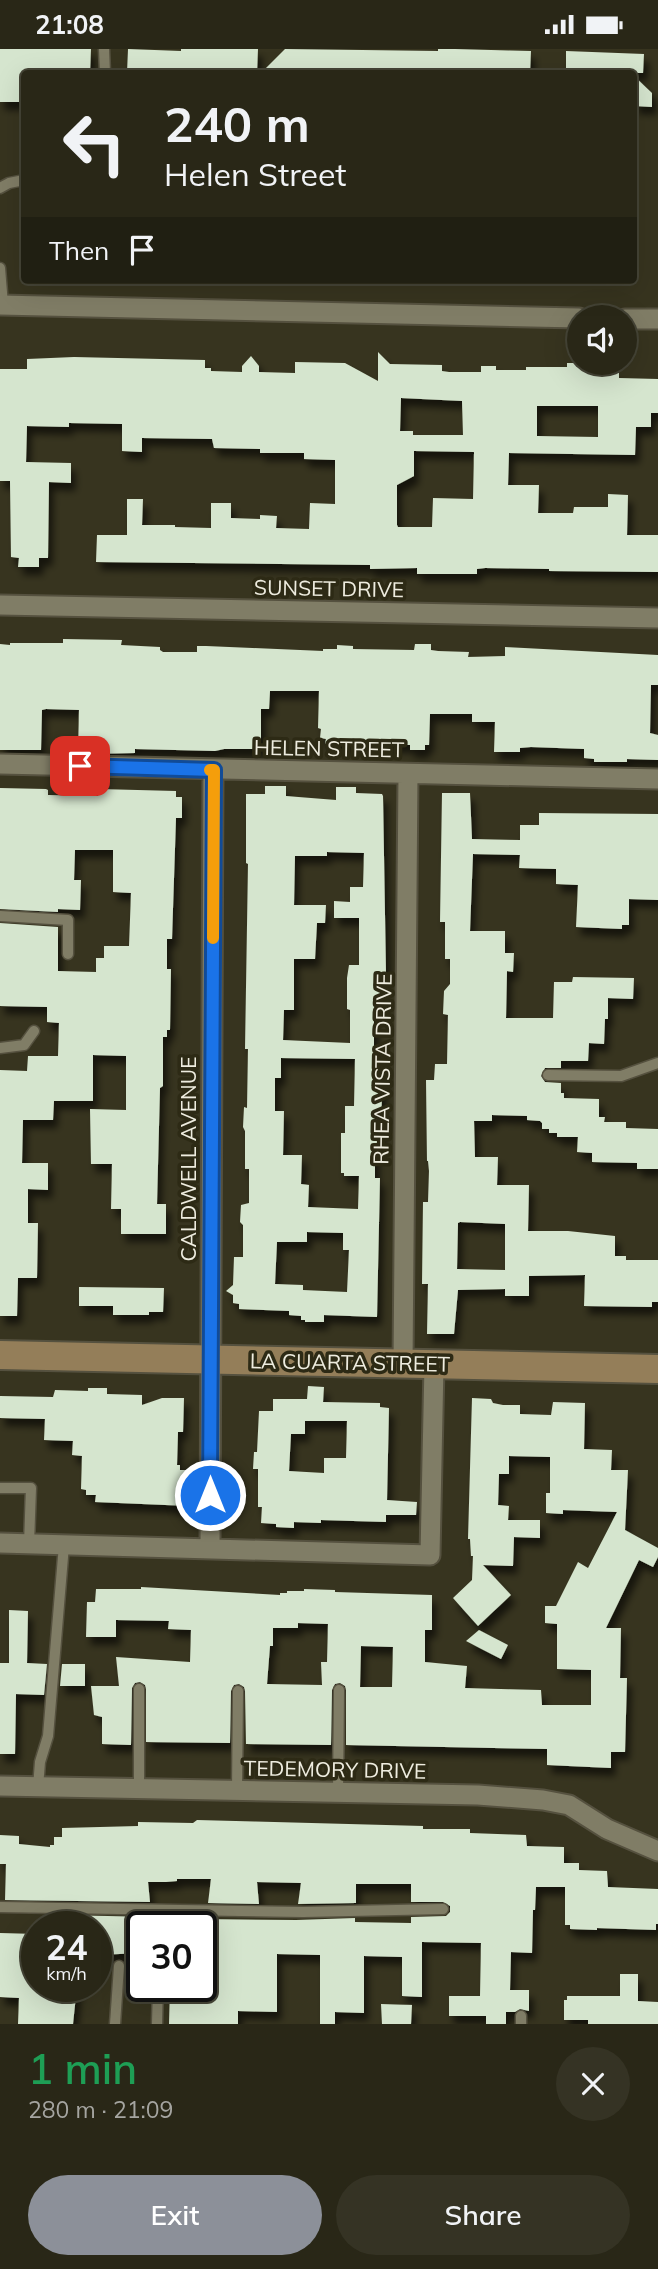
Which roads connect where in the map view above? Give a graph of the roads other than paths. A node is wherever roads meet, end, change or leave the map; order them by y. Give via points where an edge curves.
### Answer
1 (104, 49) edge
2 (105, 70) edge
3 (21, 181) edge
4 (0, 188) edge
5 (0, 268) edge
6 (1, 305) edge
7 (567, 318) edge
8 (637, 319) edge
9 (658, 319) edge
10 (0, 605) edge
11 (658, 618) edge
12 (0, 764) edge
13 (214, 770) junction
14 (408, 774) junction
15 (658, 779) edge
16 (0, 916) edge
17 (68, 954) dead end
18 (34, 1031) dead end
19 (0, 1048) edge
20 (658, 1063) edge
21 (548, 1075) dead end
22 (0, 1355) edge
23 (211, 1360) junction
24 (403, 1364) junction
25 (434, 1365) junction
26 (658, 1369) edge
27 (0, 1488) edge
28 (0, 1543) edge
29 (29, 1544) junction
30 (64, 1545) junction
31 (210, 1549) junction
32 (139, 1689) dead end
33 (339, 1690) dead end
34 (238, 1691) dead end
35 (0, 1786) edge
36 (38, 1787) junction
37 (139, 1789) junction
38 (237, 1791) junction
39 (338, 1793) junction
40 (658, 1851) edge
41 (0, 1907) edge
42 (443, 1909) dead end
43 (119, 1966) dead end
44 (158, 2002) edge
45 (115, 2024) edge
46 (157, 2024) edge

1 - 2 lane
3 - 4 lane
5 - 6 lane
6 - 7 street
8 - 9 street
10 - 11 street, SUNSET DRIVE
12 - 13 street, HELEN STREET
13 - 14 street, HELEN STREET
13 - 23 street, CALDWELL AVENUE
14 - 15 street, HELEN STREET
14 - 24 street, RHEA VISTA DRIVE
16 - 17 lane via 68,920
18 - 19 lane via 24,1045
20 - 21 lane via 621,1076
22 - 23 street, LA CUARTA STREET
23 - 24 street, LA CUARTA STREET
23 - 31 street, CALDWELL AVENUE
24 - 25 street, LA CUARTA STREET
25 - 26 street, LA CUARTA STREET
25 - 31 street via 430,1555
27 - 29 lane via 30,1488
28 - 29 street
29 - 30 street
30 - 31 street
30 - 36 lane via 48,1735
32 - 37 lane
33 - 39 lane
34 - 38 lane
35 - 36 street, TEDEMORY DRIVE
36 - 37 street, TEDEMORY DRIVE
37 - 38 street, TEDEMORY DRIVE
38 - 39 street, TEDEMORY DRIVE
39 - 40 street, TEDEMORY DRIVE via 543,1800 569,1805 607,1829
41 - 42 lane via 303,1912
43 - 45 lane
44 - 46 lane

